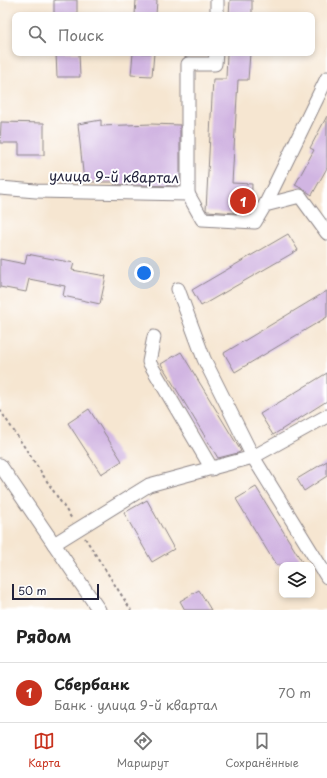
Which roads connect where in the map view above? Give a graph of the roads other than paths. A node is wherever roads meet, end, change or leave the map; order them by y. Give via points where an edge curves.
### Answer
1 (218, 0) edge
2 (217, 12) edge
3 (216, 56) edge
4 (327, 78) edge
5 (0, 188) edge
6 (188, 194) junction
7 (265, 205) junction
8 (327, 233) edge
9 (178, 289) dead end
10 (154, 337) dead end
11 (327, 416) edge
12 (253, 457) junction
13 (0, 465) edge
14 (212, 468) junction
15 (54, 544) junction
16 (327, 577) edge
17 (100, 610) edge

1 - 2 street
3 - 6 street via 215,64 188,64
4 - 7 street
5 - 6 street, улица 9-й квартал
6 - 7 street, улица 9-й квартал via 202,219 255,222
7 - 8 street via 300,196
9 - 12 street via 204,359
10 - 14 street via 148,362
11 - 12 street
12 - 14 street
12 - 16 street
13 - 15 street
14 - 15 street via 149,485
15 - 17 street

